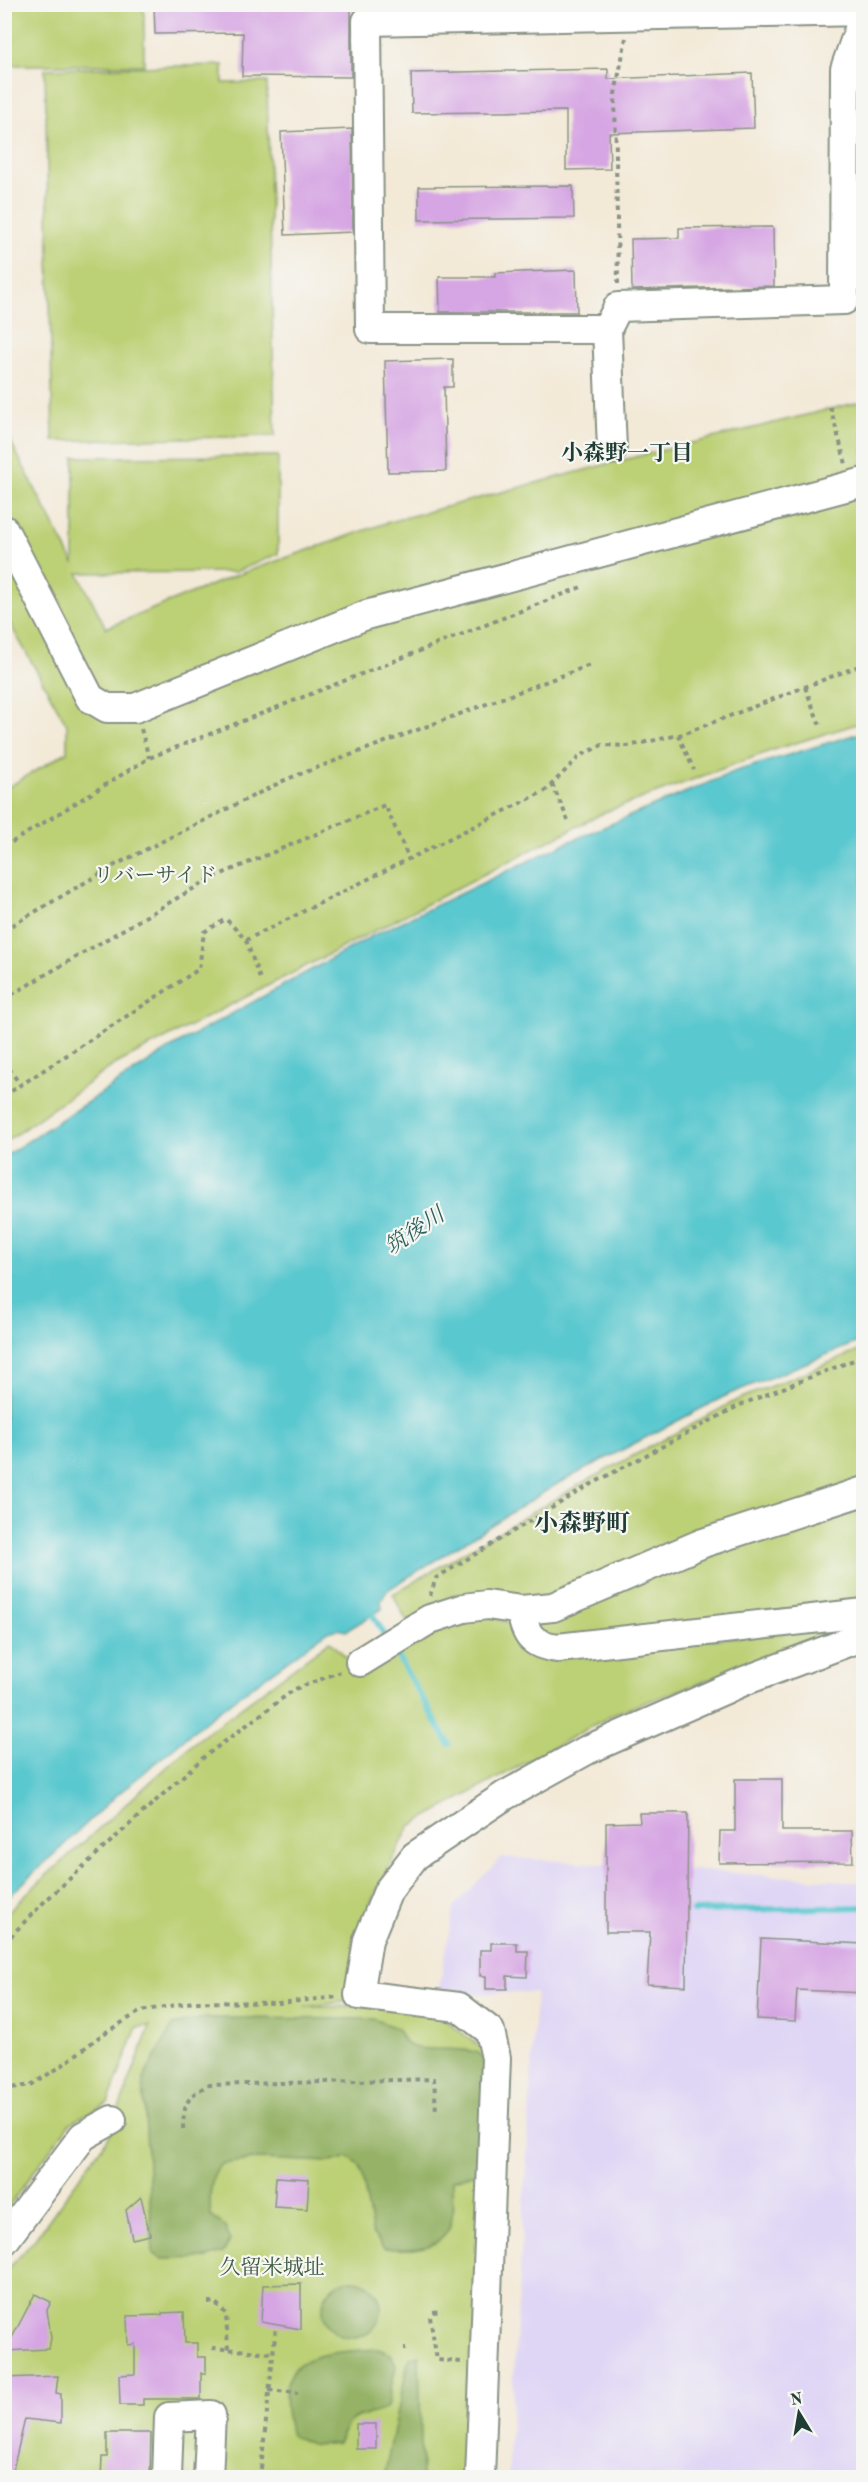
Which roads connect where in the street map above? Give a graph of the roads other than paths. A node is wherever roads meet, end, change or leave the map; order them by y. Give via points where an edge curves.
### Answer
1 (630, 11) edge
2 (367, 13) edge
3 (864, 13) edge
4 (613, 318) junction
5 (612, 449) dead end
6 (858, 483) edge
7 (4, 530) edge
8 (864, 1491) edge
9 (521, 1610) junction
10 (864, 1613) edge
11 (864, 1636) edge
12 (360, 1662) road end
13 (112, 2120) dead end
14 (4, 2241) edge
15 (167, 2478) edge
16 (208, 2478) edge
17 (480, 2478) edge

1 - 2 street
1 - 3 street
2 - 4 street via 370,329
3 - 4 street via 845,69 844,300
4 - 5 street
6 - 7 street via 366,615 135,708 107,708 90,698
8 - 9 street via 703,1543 553,1607
9 - 10 street via 529,1636 541,1646 558,1648
9 - 12 street via 487,1605 464,1608 430,1619
11 - 17 street via 744,1681 587,1750 504,1796 415,1856 388,1891 368,1940 359,1995 459,2007 490,2031 496,2058
13 - 14 street via 83,2136
15 - 16 street via 169,2417 211,2415

